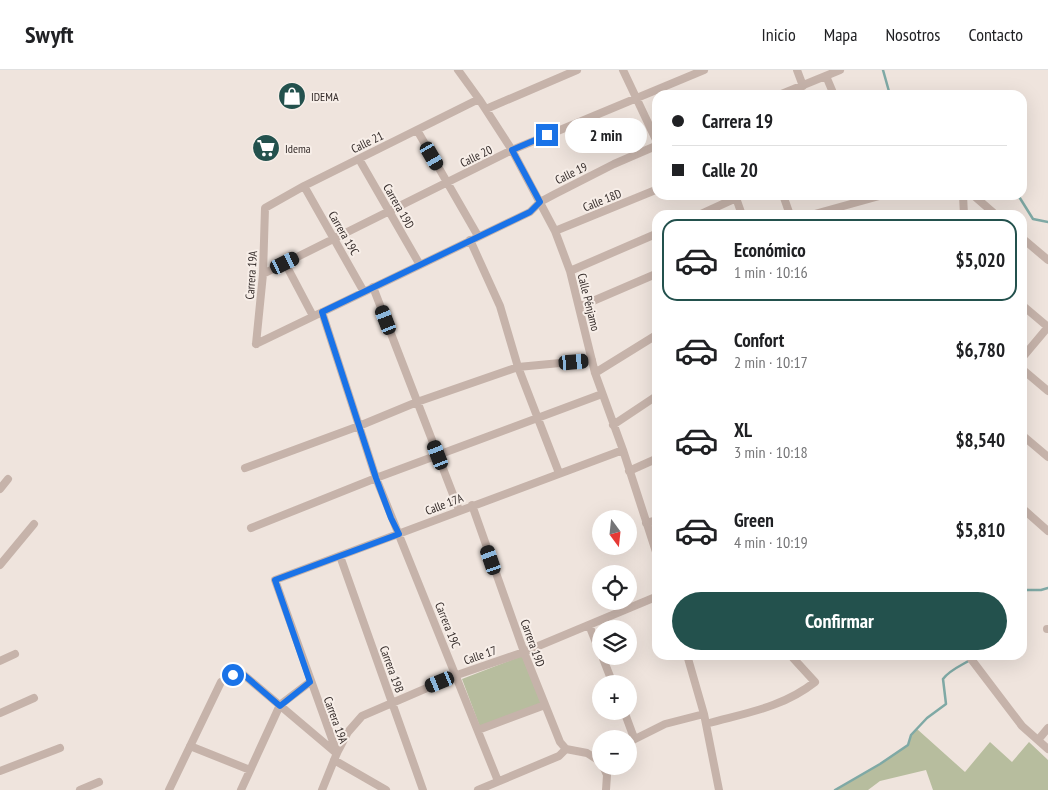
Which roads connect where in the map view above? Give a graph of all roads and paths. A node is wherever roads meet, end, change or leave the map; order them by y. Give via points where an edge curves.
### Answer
1 (458, 70) edge
2 (577, 70) edge
3 (623, 70) edge
4 (704, 70) edge
5 (797, 70) edge
6 (840, 70) edge
7 (826, 76) junction
8 (803, 86) junction
9 (655, 90) edge
10 (792, 90) edge
11 (832, 90) edge
12 (652, 91) edge
13 (635, 98) junction
14 (479, 99) junction
15 (486, 109) junction
16 (417, 130) junction
17 (652, 133) edge
18 (652, 148) edge
19 (512, 150) junction
20 (359, 159) junction
21 (447, 182) junction
22 (304, 186) junction
23 (652, 191) edge
24 (728, 200) edge
25 (866, 200) edge
26 (979, 200) edge
27 (540, 202) junction
28 (265, 208) joint
29 (709, 210) edge
30 (829, 210) edge
31 (990, 210) edge
32 (389, 212) junction
33 (555, 230) junction
34 (652, 236) edge
35 (474, 238) junction
36 (334, 239) junction
37 (1027, 242) edge
38 (1048, 260) edge
39 (285, 263) junction
40 (420, 265) junction
41 (570, 271) junction
42 (263, 274) junction
43 (652, 276) edge
44 (373, 287) junction
45 (364, 292) junction
46 (580, 307) junction
47 (1027, 309) edge
48 (322, 312) junction
49 (313, 316) junction
50 (652, 338) edge
51 (256, 344) joint
52 (1027, 352) edge
53 (592, 360) junction
54 (518, 367) junction
55 (595, 373) junction
56 (1027, 373) edge
57 (1048, 391) edge
58 (602, 394) junction
59 (652, 399) edge
60 (417, 402) junction
61 (538, 418) junction
62 (614, 425) junction
63 (359, 426) junction
64 (1027, 439) edge
65 (622, 450) junction
66 (438, 455) junction
67 (1048, 456) edge
68 (652, 461) edge
69 (245, 468) dead end
70 (629, 471) junction
71 (559, 473) junction
72 (376, 478) junction
73 (8, 479) dead end
74 (0, 489) edge
75 (472, 505) junction
76 (459, 510) junction
77 (1027, 512) edge
78 (652, 522) edge
79 (646, 523) junction
80 (34, 524) dead end
81 (251, 528) dead end
82 (1048, 531) edge
83 (399, 534) junction
84 (652, 540) edge
85 (340, 556) junction
86 (0, 565) edge
87 (275, 580) joint
88 (652, 599) edge
89 (589, 625) junction
90 (592, 633) edge
91 (524, 652) junction
92 (15, 654) dead end
93 (688, 660) edge
94 (795, 660) edge
95 (971, 660) edge
96 (0, 661) edge
97 (457, 675) junction
98 (310, 682) junction
99 (34, 698) dead end
100 (392, 702) junction
101 (545, 705) junction
102 (280, 706) junction
103 (0, 713) edge
104 (704, 714) junction
105 (706, 724) junction
106 (1048, 728) edge
107 (478, 730) junction
108 (637, 737) edge
109 (1038, 740) junction
110 (190, 746) junction
111 (60, 748) dead end
112 (1048, 749) edge
113 (566, 750) junction
114 (592, 756) edge
115 (335, 757) junction
116 (250, 770) junction
117 (0, 771) edge
118 (607, 775) edge
119 (498, 781) junction
120 (100, 782) dead end
121 (80, 790) edge
122 (169, 790) edge
123 (241, 790) edge
124 (322, 790) edge
125 (386, 790) edge
126 (423, 790) edge
127 (478, 790) edge
128 (606, 790) edge
129 (719, 790) edge

1 - 14 street, Calle Pénjamo
2 - 15 street
3 - 13 street
4 - 9 street, Calle 20
5 - 8 street
6 - 7 street
7 - 8 street
7 - 11 street
8 - 10 street
12 - 13 street, Calle 20
13 - 17 street
13 - 19 street, Calle 20
14 - 15 street, Calle Pénjamo
14 - 16 street, Calle 21
15 - 19 street, Calle Pénjamo
16 - 20 street, Calle 21
16 - 21 street
18 - 27 street, Calle 19
19 - 21 street, Calle 20
19 - 27 street, Calle Pénjamo
20 - 22 street, Calle 21
20 - 32 street, Carrera 19D
21 - 32 street, Calle 20
21 - 35 street
22 - 28 street, Calle 21
22 - 36 street, Carrera 19C
23 - 33 street, Calle 18D
24 - 29 street
25 - 30 street
26 - 31 street
27 - 33 street, Calle Pénjamo
27 - 35 street, Calle 19 via 530,212
28 - 42 street, Carrera 19A
32 - 36 street, Calle 20
32 - 40 street, Carrera 19D
33 - 41 street, Calle Pénjamo
34 - 41 street
35 - 40 street, Calle 19
35 - 54 street via 500,306
36 - 39 street, Calle 20
36 - 45 street, Carrera 19C
37 - 38 street
39 - 42 street, Calle 20
39 - 49 street
40 - 44 street, Calle 19
41 - 46 street, Calle Pénjamo
42 - 51 street, Carrera 19A
43 - 46 street
44 - 45 street, Calle 19
44 - 60 street
45 - 48 street, Calle 19
46 - 53 street, Calle Pénjamo
47 - 52 street via 1048,327
48 - 49 street, Calle 19
48 - 63 street, Carrera 19C
49 - 51 street, Calle 19
50 - 55 street
53 - 54 street
53 - 55 street, Calle Pénjamo
54 - 60 street
54 - 61 street
55 - 58 street, Calle Pénjamo
56 - 57 street
58 - 61 street
58 - 62 street, Calle Pénjamo
59 - 62 street
60 - 63 street
60 - 66 street
61 - 66 street
61 - 71 street
62 - 65 street, Calle Pénjamo
63 - 69 street
63 - 72 street, Carrera 19C
64 - 67 street
65 - 70 street, Calle Pénjamo
65 - 71 street, Calle 17A
66 - 72 street
66 - 76 street
68 - 70 street
70 - 79 street, Calle Pénjamo
71 - 75 street, Calle 17A
72 - 81 street
72 - 83 street, Carrera 19C
73 - 74 street
75 - 76 street, Calle 17A
75 - 91 street, Carrera 19D
76 - 83 street, Calle 17A
77 - 82 street
78 - 79 street
79 - 84 street, Calle Pénjamo
80 - 86 street
83 - 85 street, Calle 17A
83 - 97 street, Carrera 19C
85 - 87 street, Calle 17A
85 - 100 street, Carrera 19B
87 - 98 street, Carrera 19A
88 - 89 street, Calle 17
89 - 90 street
89 - 91 street, Calle 17
91 - 97 street, Calle 17
91 - 101 street, Carrera 19D
92 - 96 street
93 - 104 street
94 - 105 street via 815,682 800,694 778,704
95 - 109 street via 1022,726
97 - 100 street, Calle 17
97 - 107 street, Carrera 19C
98 - 102 street
98 - 115 street, Carrera 19A
99 - 103 street
100 - 115 street, Calle 17 via 355,722
100 - 126 street, Carrera 19B
101 - 107 street
101 - 113 street, Carrera 19D
102 - 110 street via 244,675 233,675 221,682
102 - 115 street
102 - 116 street
104 - 105 street
104 - 108 street via 665,724
105 - 129 street
106 - 109 street
107 - 119 street, Carrera 19C
109 - 112 street
110 - 116 street
110 - 122 street
111 - 117 street
113 - 114 street
113 - 119 street
115 - 124 street, Calle 17
115 - 125 street
116 - 123 street
118 - 128 street
119 - 127 street
120 - 121 street

